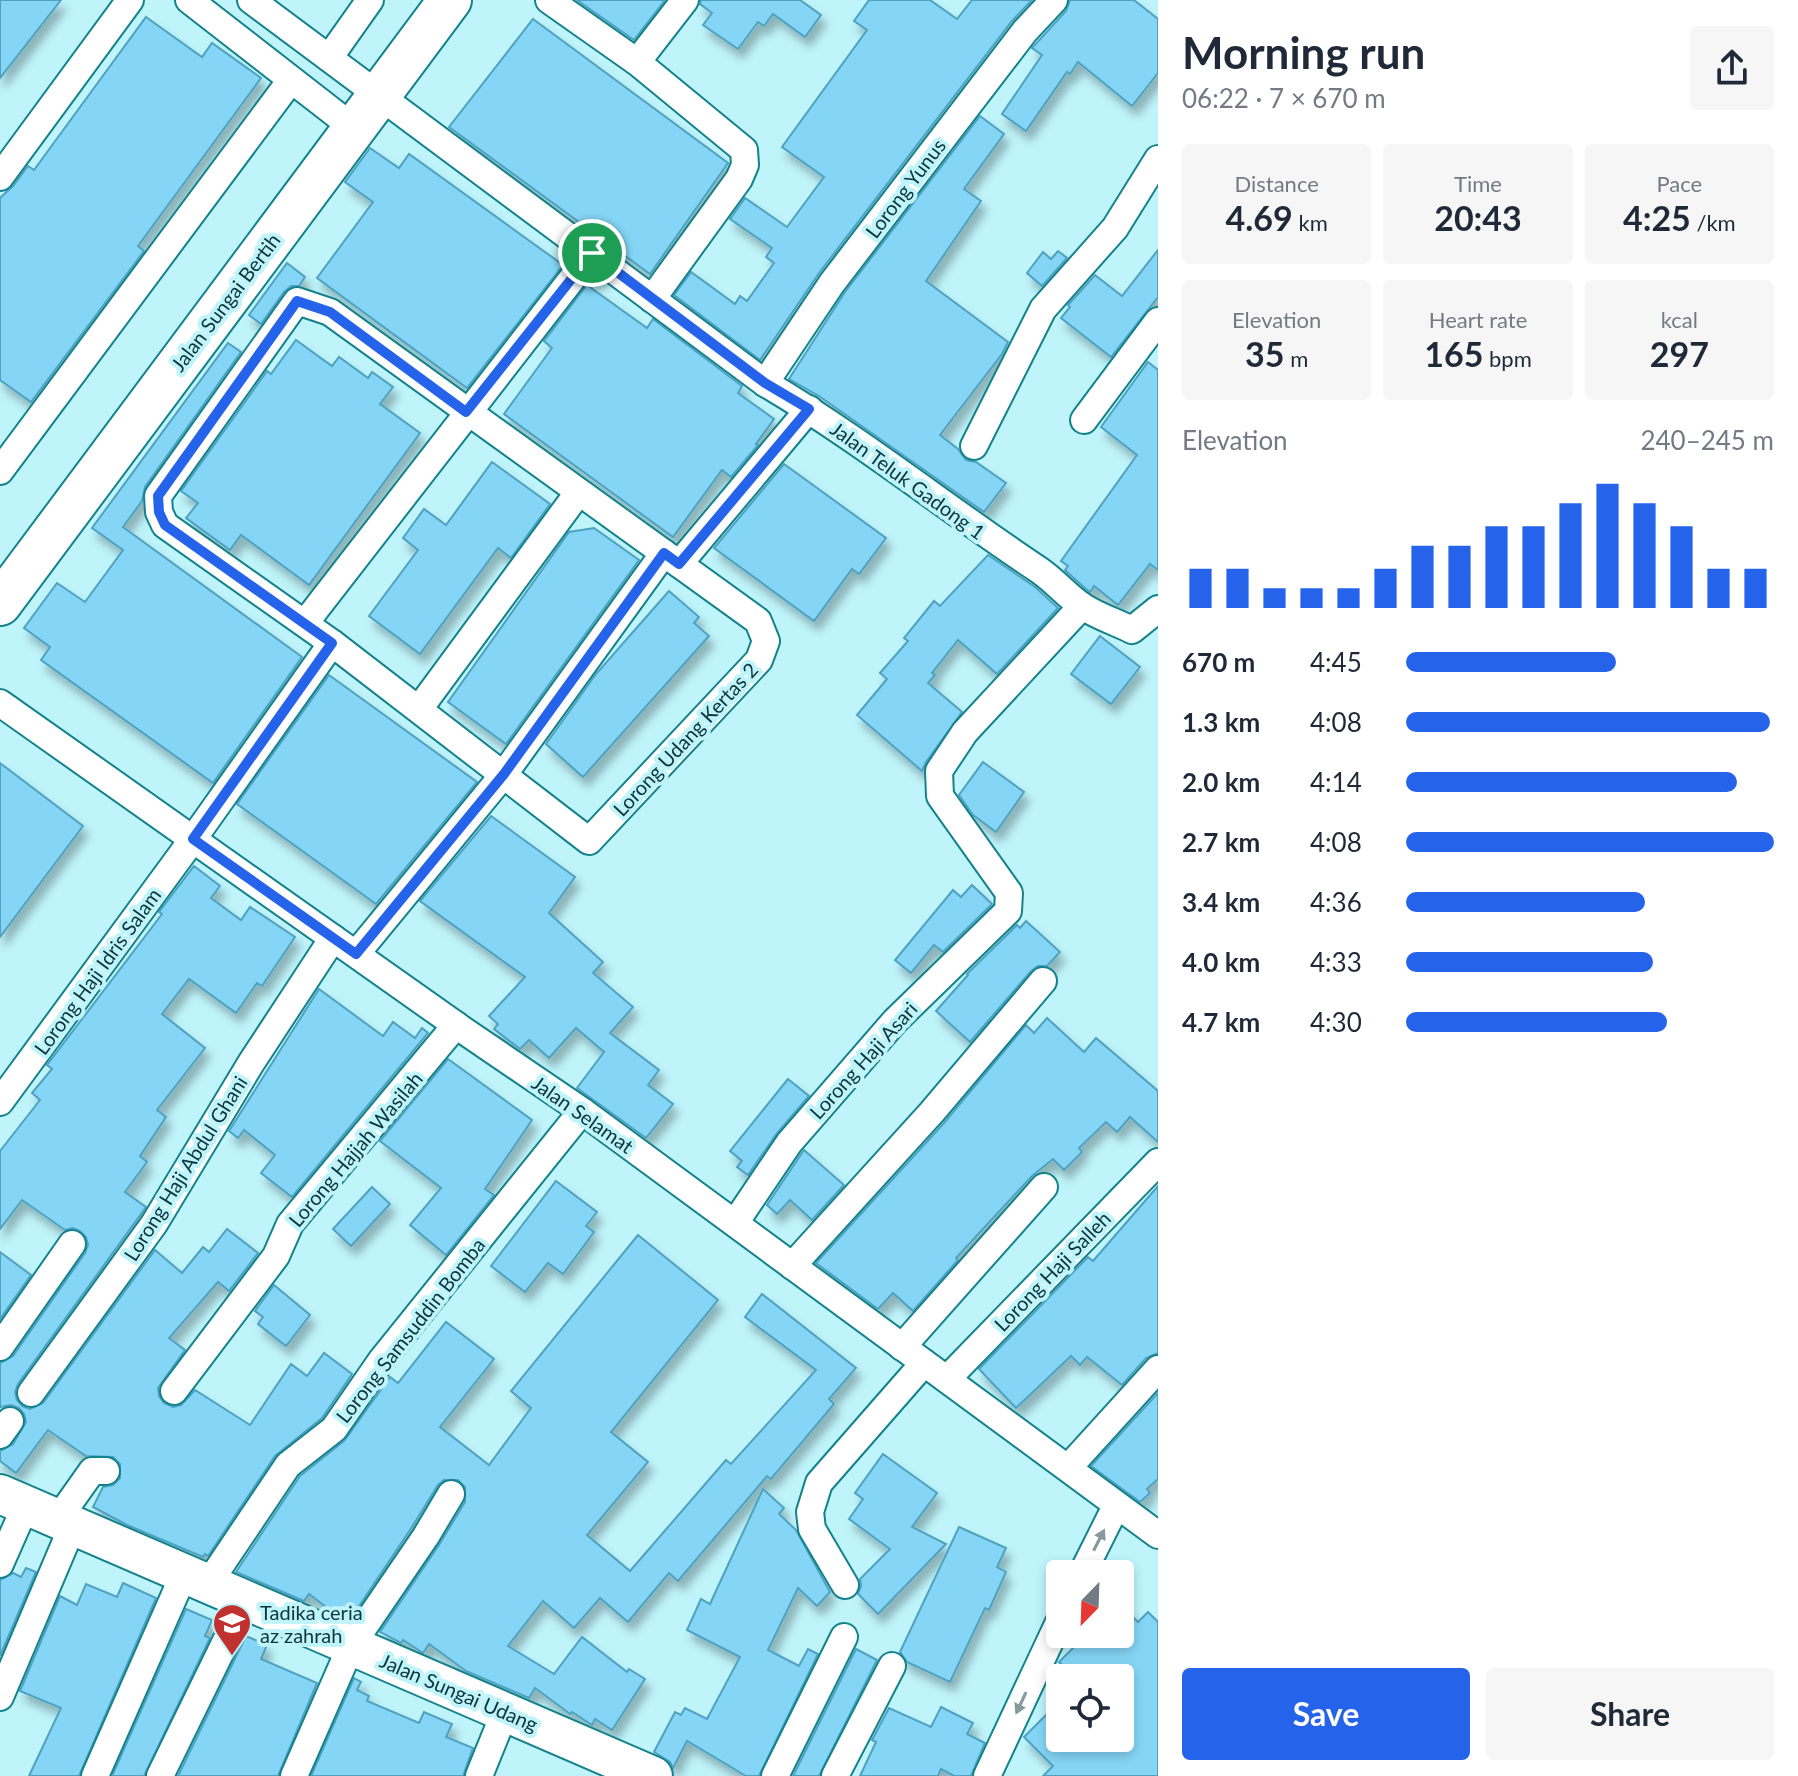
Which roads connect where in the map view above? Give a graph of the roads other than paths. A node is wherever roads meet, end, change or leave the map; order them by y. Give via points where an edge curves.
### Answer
1 (130, 0) edge
2 (189, 0) edge
3 (251, 0) edge
4 (370, 0) edge
5 (450, 0) edge
6 (549, 0) edge
7 (685, 0) edge
8 (1054, 0) edge
9 (329, 58) junction
10 (637, 62) junction
11 (291, 80) junction
12 (379, 95) junction
13 (355, 129) junction
14 (1158, 159) edge
15 (4, 164) edge
16 (592, 253) junction
17 (652, 299) junction
18 (1158, 321) edge
19 (765, 383) junction
20 (809, 409) junction
21 (466, 412) junction
22 (1084, 420) dead end
23 (974, 446) dead end
24 (4, 457) edge
25 (578, 493) junction
26 (672, 559) junction
27 (0, 604) edge
28 (1082, 606) junction
29 (1158, 609) edge
30 (305, 623) junction
31 (332, 643) junction
32 (0, 703) edge
33 (419, 709) junction
34 (504, 774) junction
35 (193, 839) junction
36 (333, 938) junction
37 (356, 954) junction
38 (1043, 981) dead end
39 (456, 1025) junction
40 (0, 1102) edge
41 (582, 1111) junction
42 (1158, 1162) edge
43 (1044, 1187) dead end
44 (735, 1223) junction
45 (72, 1244) dead end
46 (792, 1266) junction
47 (0, 1347) edge
48 (902, 1347) junction
49 (924, 1363) junction
50 (1158, 1369) edge
51 (947, 1379) junction
52 (174, 1391) dead end
53 (31, 1393) dead end
54 (1068, 1468) junction
55 (106, 1471) dead end
56 (451, 1494) dead end
57 (1116, 1506) junction
58 (39, 1511) edge
59 (1158, 1535) edge
60 (1089, 1560) edge
61 (0, 1564) edge
62 (196, 1579) junction
63 (845, 1585) dead end
64 (246, 1600) junction
65 (844, 1637) dead end
66 (351, 1646) junction
67 (1047, 1648) edge
68 (892, 1666) dead end
69 (0, 1697) edge
70 (505, 1712) junction
71 (616, 1768) edge
72 (95, 1776) edge
73 (160, 1776) edge
74 (294, 1776) edge
75 (479, 1776) edge
76 (653, 1776) edge
77 (775, 1776) edge
78 (835, 1776) edge
79 (987, 1776) edge

1 - 15 street
2 - 11 street
3 - 9 street, Jalan Teluk Gadong 1
4 - 9 street
5 - 12 main road, Jalan Sungai Bertih
6 - 10 street
7 - 10 street
8 - 19 street, Lorong Yunus via 832,283
9 - 12 street, Jalan Teluk Gadong 1
10 - 17 street via 744,150 745,165
11 - 13 street
11 - 24 street
12 - 13 main road, Jalan Sungai Bertih
12 - 16 street, Jalan Teluk Gadong 1
13 - 27 main road, Jalan Sungai Bertih
14 - 23 street via 1115,228 1043,309
16 - 17 street, Jalan Teluk Gadong 1
16 - 21 street
17 - 19 street, Jalan Teluk Gadong 1
18 - 22 street
19 - 20 street, Jalan Teluk Gadong 1
20 - 26 street
20 - 28 street, Jalan Teluk Gadong 1
21 - 25 street
21 - 30 street
21 - 30 street via 330,312 297,301 158,496 165,525
25 - 26 street
25 - 33 street
26 - 34 street
26 - 34 street, Lorong Udang Kertas 2 via 758,621 766,641 759,660 589,841
28 - 29 street, Jalan Teluk Gadong 1 via 1132,630
28 - 44 street, Lorong Haji Asari via 965,732 939,771 940,796 1009,893 1008,911 895,1021 789,1143
30 - 31 street
31 - 33 street
31 - 35 street, Lorong Haji Idris Salam
32 - 35 street, Jalan Selamat
33 - 34 street
34 - 37 street
35 - 36 street, Jalan Selamat
35 - 40 street, Lorong Haji Idris Salam
36 - 37 street, Jalan Selamat
36 - 53 street, Lorong Haji Abdul Ghani via 154,1224
37 - 39 street, Jalan Selamat
38 - 46 street
39 - 41 street, Jalan Selamat
39 - 52 street, Lorong Hajjah Wasilah via 290,1224 276,1256
41 - 44 street, Jalan Selamat
41 - 62 street, Lorong Samsuddin Bomba via 381,1361 334,1429 288,1465
42 - 51 street, Lorong Haji Salleh
43 - 48 street
44 - 46 street, Jalan Selamat
45 - 47 street
46 - 48 street, Jalan Selamat
48 - 49 street, Jalan Selamat
49 - 51 street, Jalan Selamat
49 - 63 street via 819,1483 810,1512 812,1529
50 - 54 street
51 - 54 street, Jalan Selamat
54 - 57 street, Jalan Selamat
55 - 58 street via 92,1471
56 - 66 street
57 - 59 street, Jalan Selamat
60 -> 57 street
58 - 61 street
58 - 62 street, Jalan Sungai Udang
58 - 69 street
62 - 64 street, Jalan Sungai Udang
62 - 72 street, Lorong Samsuddin Bomba
64 - 66 street, Jalan Sungai Udang
64 - 73 street
65 - 77 street
66 - 70 street, Jalan Sungai Udang
66 - 74 street
67 -> 79 street
68 - 78 street
70 - 71 street, Jalan Sungai Udang
70 - 75 street
71 - 76 street, Jalan Sungai Udang

